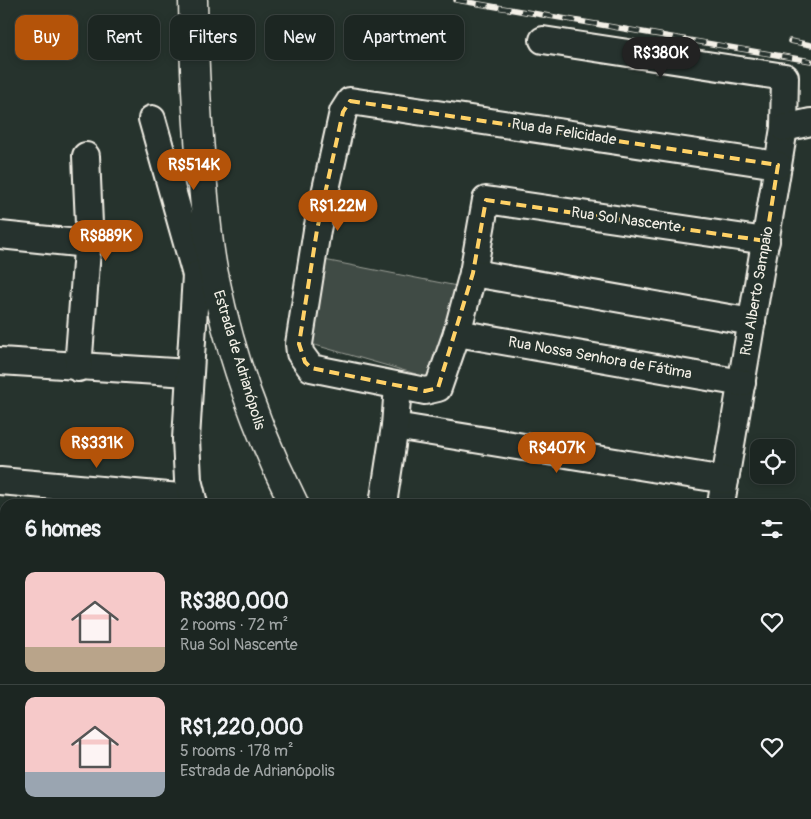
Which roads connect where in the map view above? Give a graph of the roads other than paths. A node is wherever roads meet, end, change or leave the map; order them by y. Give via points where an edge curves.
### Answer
1 (193, 9) edge
2 (543, 40) dead end
3 (152, 119) dead end
4 (802, 128) edge
5 (86, 156) dead end
6 (778, 165) junction
7 (0, 235) edge
8 (766, 241) junction
9 (87, 244) junction
10 (473, 273) junction
11 (205, 274) junction
12 (752, 322) junction
13 (457, 333) junction
14 (0, 361) edge
15 (78, 368) junction
16 (189, 373) junction
17 (742, 383) junction
18 (398, 386) junction
19 (395, 426) junction
20 (0, 481) edge
21 (723, 492) edge
22 (41, 494) edge
23 (149, 499) edge
24 (192, 499) edge
25 (292, 499) edge
26 (384, 499) edge

1 - 11 main road, Estrada de Adrianópolis
2 - 4 street, Rua Alberto Sampaio via 785,77
3 - 11 street
4 - 6 street, Rua Alberto Sampaio
5 - 9 street
6 - 8 street, Rua Alberto Sampaio
6 - 18 street, Rua da Felicidade via 350,101 343,112 317,230 300,353 311,368
7 - 9 street
8 - 10 street, Rua Sol Nascente via 486,200
8 - 12 street, Rua Alberto Sampaio
9 - 15 street
10 - 12 street
10 - 13 street
11 - 16 street
11 - 25 main road, Estrada de Adrianópolis via 269,454
12 - 17 street, Rua Alberto Sampaio
13 - 17 street, Rua Nossa Senhora de Fátima
13 - 18 street via 441,383 433,390
14 - 15 street
15 - 16 street
16 - 24 street via 186,439
17 - 21 street, Rua Alberto Sampaio
18 - 19 street
19 - 21 street
19 - 26 street
20 - 22 street
22 - 23 street

